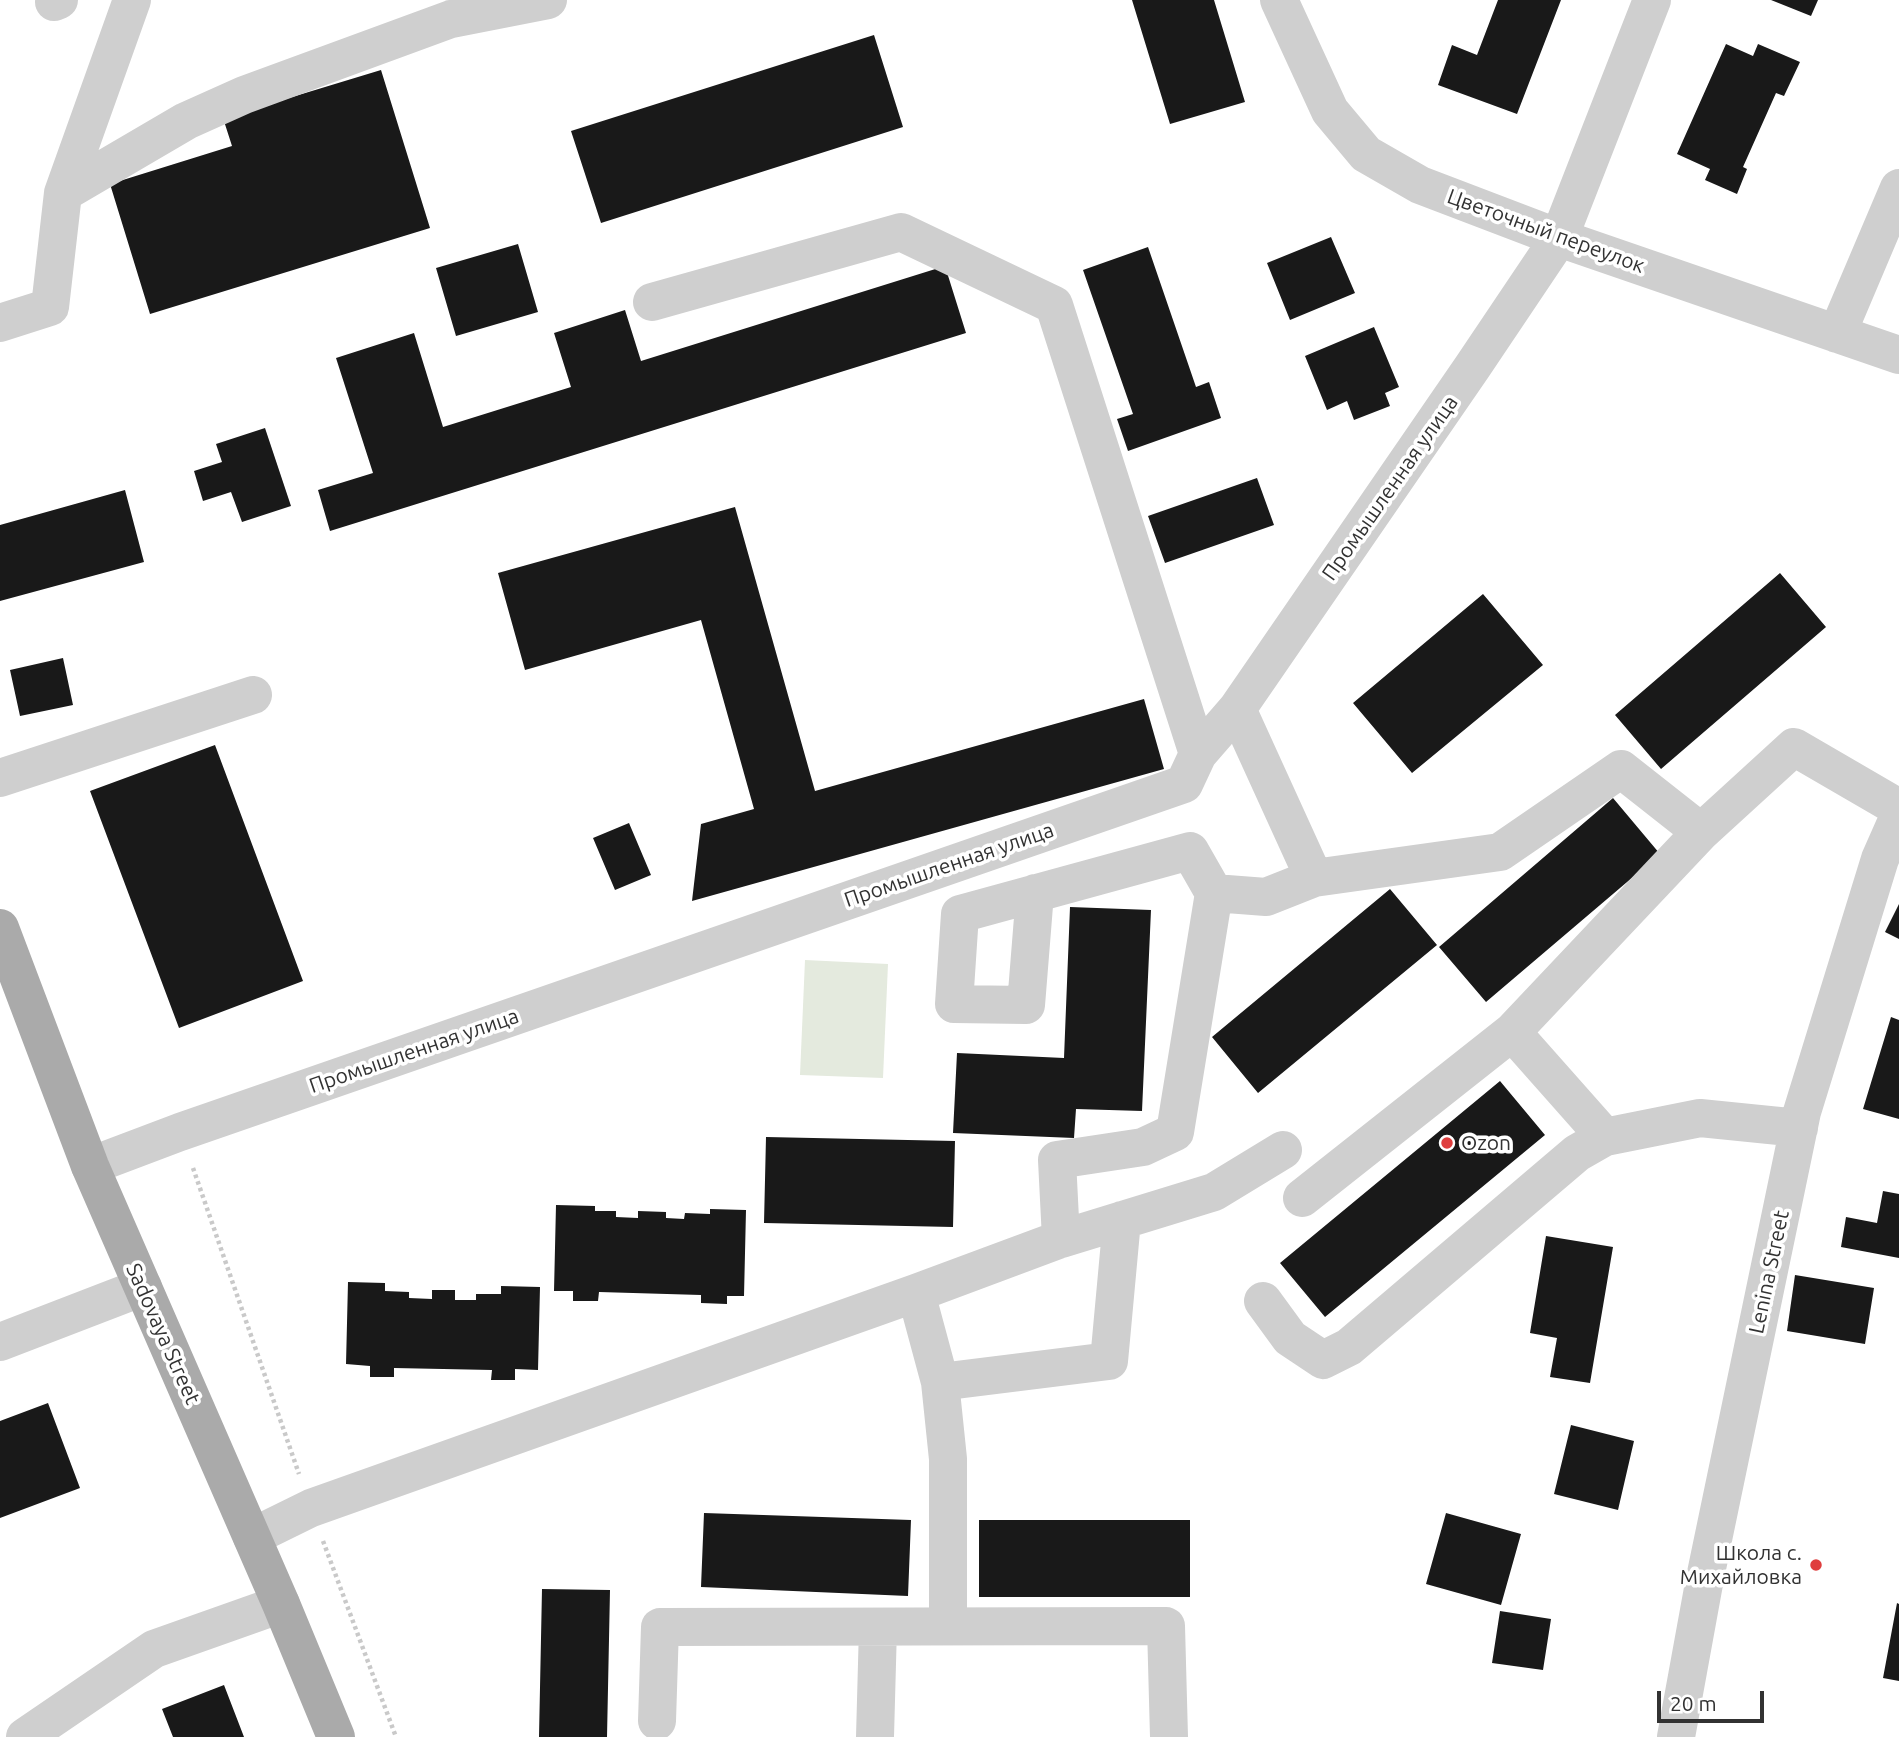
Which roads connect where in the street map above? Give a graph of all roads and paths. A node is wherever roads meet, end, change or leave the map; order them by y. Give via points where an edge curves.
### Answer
1 (132, 0) edge
2 (548, 0) edge
3 (1279, 0) edge
4 (1651, 0) edge
5 (1899, 188) edge
6 (63, 193) junction
7 (1559, 238) junction
8 (652, 302) dead end
9 (0, 323) edge
10 (1837, 334) junction
11 (1899, 355) edge
12 (253, 695) dead end
13 (1237, 709) junction
14 (1198, 754) junction
15 (0, 778) edge
16 (1899, 808) edge
17 (1899, 816) edge
18 (1701, 832) junction
19 (1889, 863) edge
20 (1314, 878) junction
21 (1035, 893) dead end
22 (1214, 893) junction
23 (0, 928) edge
24 (1512, 1031) junction
25 (1799, 1128) junction
26 (180, 1132) junction
27 (1605, 1136) junction
28 (1283, 1150) dead end
29 (90, 1166) junction
30 (1302, 1198) dead end
31 (1122, 1220) junction
32 (1061, 1239) junction
33 (143, 1287) junction
34 (916, 1293) junction
35 (1263, 1301) dead end
36 (0, 1342) edge
37 (940, 1382) junction
38 (311, 1508) junction
39 (252, 1537) junction
40 (281, 1604) junction
41 (948, 1626) junction
42 (878, 1627) junction
43 (657, 1721) dead end
44 (25, 1737) edge
45 (336, 1737) edge
46 (396, 1737) edge
47 (875, 1737) edge
48 (1169, 1737) edge
49 (1676, 1737) edge

1 - 6 street
2 - 6 street via 451,19 244,95 186,121
3 - 7 street, Цветочный переулок via 1330,111 1366,154 1420,185
4 - 7 street, Промышленная улица
5 - 10 street
6 - 9 street via 50,307
7 - 10 street, Цветочный переулок
7 - 13 street, Промышленная улица
8 - 14 street via 901,232 1054,305
10 - 11 street, Цветочный переулок
12 - 15 street
13 - 14 street, Промышленная улица
13 - 20 street
14 - 26 street, Промышленная улица via 1184,783
16 - 18 street via 1794,747
17 - 19 street, Lenina Street
18 - 20 street via 1621,769 1500,852
18 - 24 street
19 - 25 street, Lenina Street
20 - 22 street via 1266,897
21 - 22 street via 1190,850
22 - 32 street via 1175,1132 1143,1147 1057,1160
23 - 29 main road, Sadovaya Street
24 - 27 street
24 - 30 street
25 - 27 street via 1700,1118
25 - 49 street, Lenina Street
26 - 29 street, Промышленная улица
26 - 38 path
27 - 35 street via 1577,1153 1349,1347 1323,1360 1290,1338
28 - 31 street via 1214,1192
29 - 33 main road, Sadovaya Street
31 - 32 street
31 - 37 street via 1109,1361
32 - 34 street
33 - 36 street
33 - 39 main road, Sadovaya Street
34 - 37 street
34 - 38 street
37 - 41 street via 948,1459
38 - 39 street
38 - 46 path
39 - 40 main road, Sadovaya Street
40 - 44 street via 154,1648
40 - 45 main road, Sadovaya Street
41 - 42 street
41 - 48 street via 1166,1626
42 - 43 street via 660,1627
42 - 47 street

